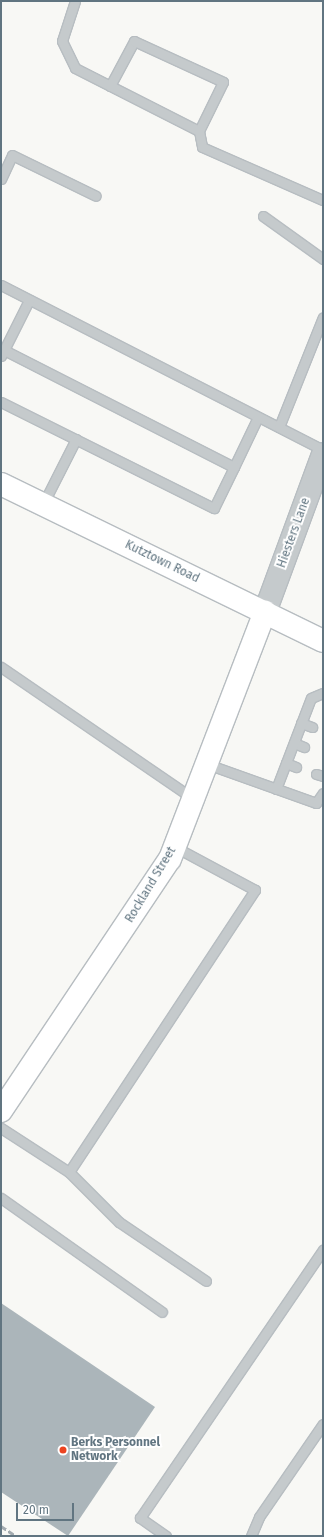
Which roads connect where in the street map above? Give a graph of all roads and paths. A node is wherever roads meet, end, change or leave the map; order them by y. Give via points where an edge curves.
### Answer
1 (75, 1) edge
2 (110, 86) junction
3 (199, 131) junction
4 (1, 179) edge
5 (96, 196) dead end
6 (323, 200) edge
7 (263, 216) dead end
8 (323, 259) edge
9 (1, 285) edge
10 (29, 300) junction
11 (323, 317) edge
12 (3, 353) edge
13 (1, 402) edge
14 (258, 417) junction
15 (278, 427) junction
16 (76, 439) junction
17 (323, 450) edge
18 (323, 454) edge
19 (234, 467) junction
20 (1, 484) edge
21 (43, 504) junction
22 (265, 612) junction
23 (323, 641) edge
24 (1, 667) edge
25 (323, 693) edge
26 (310, 702) junction
27 (319, 706) dead end
28 (301, 723) junction
29 (312, 727) dead end
30 (294, 743) junction
31 (304, 747) dead end
32 (286, 763) junction
33 (207, 764) junction
34 (296, 767) dead end
35 (276, 789) junction
36 (323, 793) edge
37 (194, 799) junction
38 (175, 847) junction
39 (1, 1111) edge
40 (1, 1128) edge
41 (69, 1172) junction
42 (1, 1198) edge
43 (323, 1250) edge
44 (206, 1281) dead end
45 (162, 1312) dead end
46 (323, 1424) edge
47 (166, 1536) edge
48 (251, 1536) edge

1 - 2 lane via 62,41 75,68
2 - 3 lane
2 - 3 lane via 134,41 223,82
3 - 6 lane via 202,147
4 - 5 lane via 12,155
7 - 8 lane
9 - 10 lane
10 - 12 lane
10 - 14 lane
11 - 15 lane
12 - 19 lane
13 - 16 lane
14 - 15 lane
14 - 19 lane
15 - 17 lane
16 - 19 lane via 214,508
16 - 21 lane
18 - 22 street, Hiesters Lane
20 - 21 main road, Kutztown Road
21 - 22 main road, Kutztown Road
22 - 23 main road, Kutztown Road
22 - 33 main road, Rockland Street
24 - 37 lane
25 - 26 lane via 316,694
26 - 27 lane
26 - 28 lane
28 - 29 lane
28 - 30 lane
30 - 31 lane
30 - 32 lane
32 - 34 lane
32 - 35 lane
33 - 35 lane
33 - 37 main road, Rockland Street
35 - 36 lane via 316,803
37 - 38 main road, Rockland Street
38 - 39 main road, Rockland Street via 152,889
38 - 41 lane via 255,890
40 - 41 lane
41 - 44 lane via 119,1222
42 - 45 lane
43 - 47 lane via 140,1518
46 - 48 lane via 259,1517

